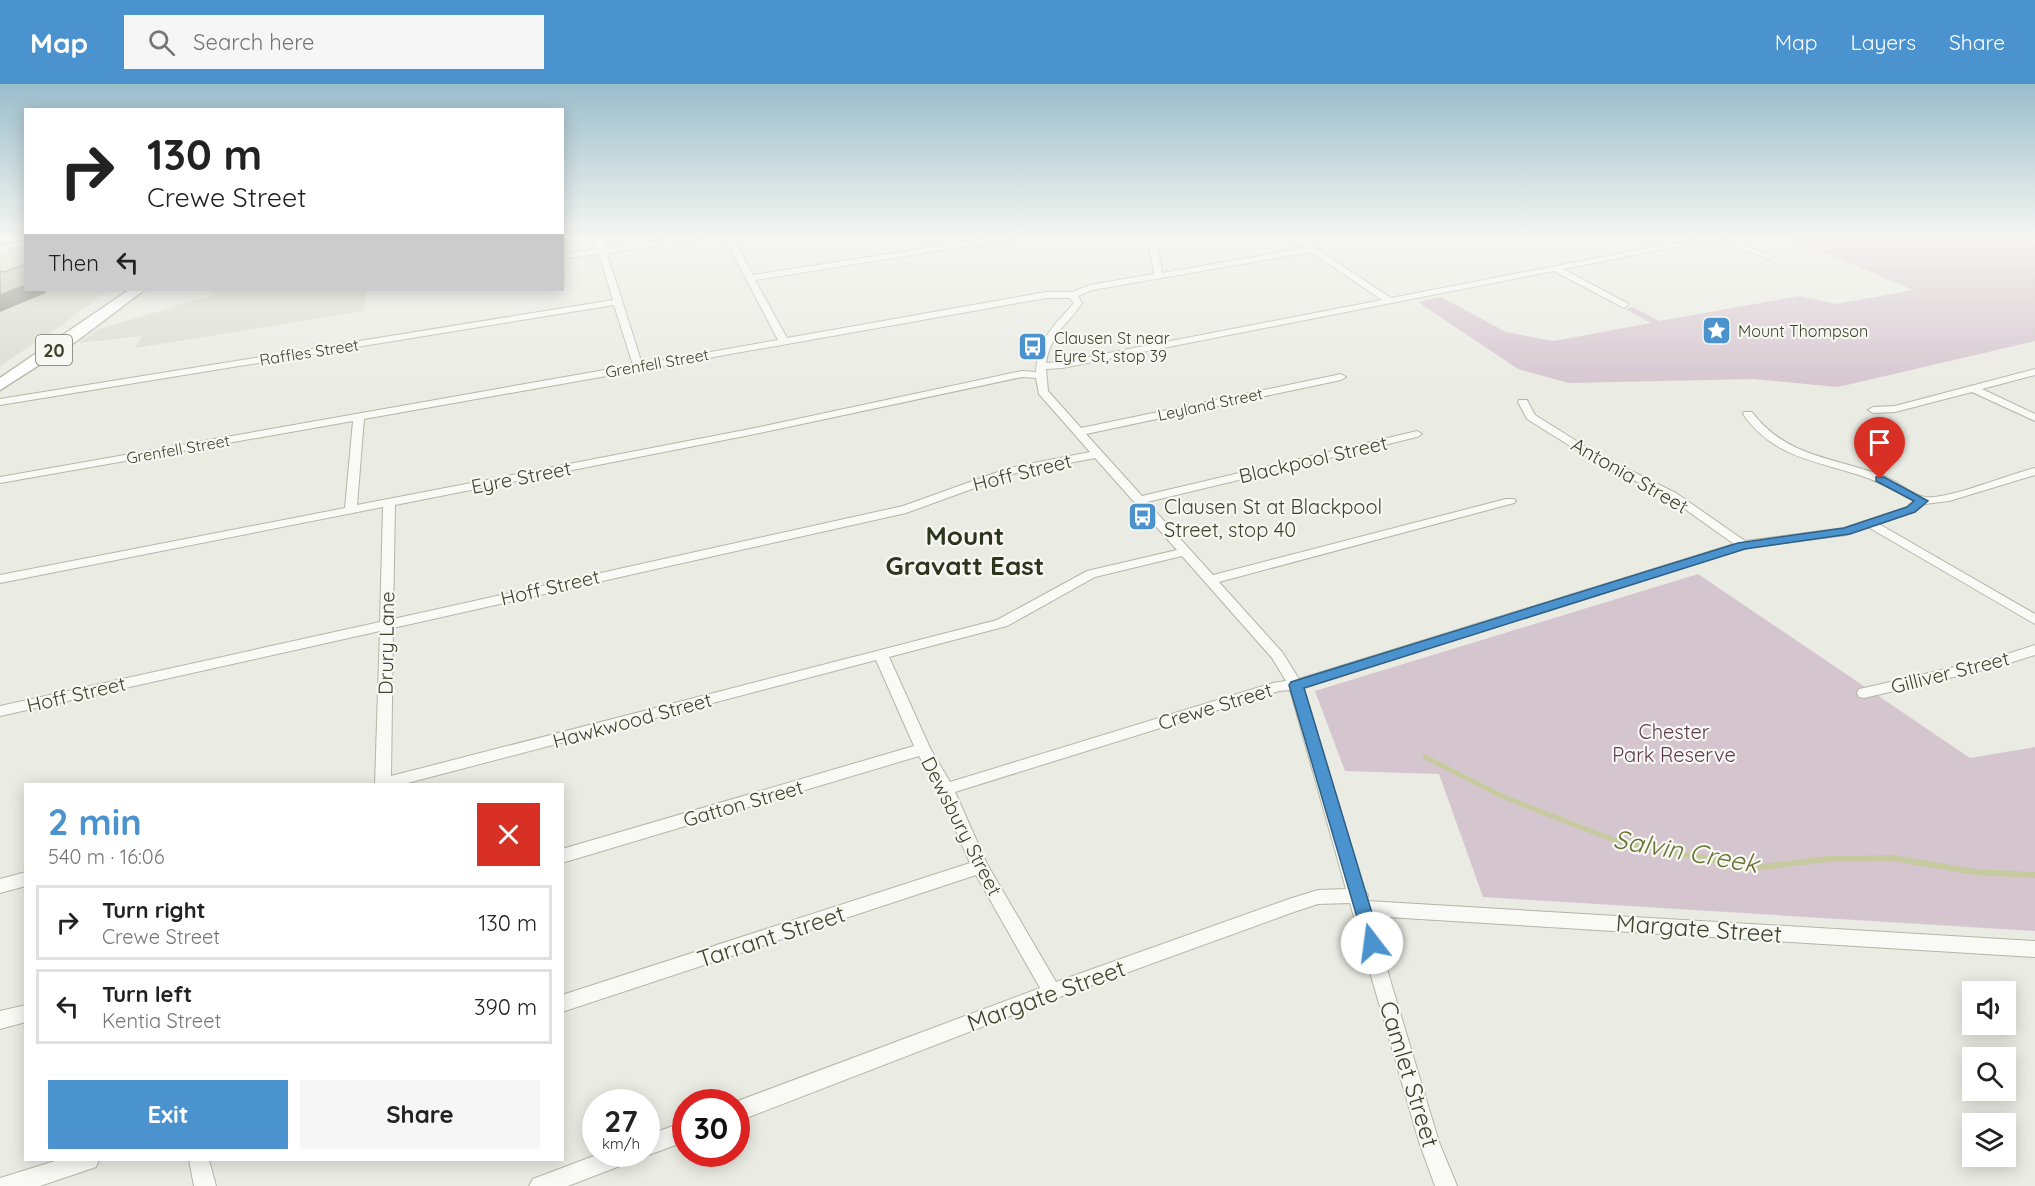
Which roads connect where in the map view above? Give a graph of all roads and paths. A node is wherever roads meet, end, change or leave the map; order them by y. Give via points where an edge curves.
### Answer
1 (612, 286) edge
2 (754, 286) edge
3 (1099, 286) edge
4 (1368, 286) edge
5 (1466, 286) edge
6 (1589, 286) edge
7 (121, 291) edge
8 (136, 291) edge
9 (1073, 295) junction
10 (1390, 301) junction
11 (617, 302) junction
12 (1624, 305) dead end
13 (784, 342) junction
14 (638, 367) junction
15 (1042, 370) junction
16 (2035, 372) edge
17 (0, 376) edge
18 (1341, 377) dead end
19 (0, 385) edge
20 (1974, 389) junction
21 (0, 402) edge
22 (1523, 402) dead end
23 (1873, 410) dead end
24 (1748, 414) dead end
25 (359, 416) junction
26 (2035, 418) edge
27 (1079, 432) junction
28 (1418, 434) dead end
29 (1097, 454) junction
30 (2035, 471) edge
31 (0, 480) edge
32 (1139, 501) junction
33 (1510, 501) dead end
34 (1922, 501) junction
35 (389, 502) junction
36 (351, 510) junction
37 (1871, 524) junction
38 (1743, 545) junction
39 (1185, 552) junction
40 (0, 579) edge
41 (1210, 580) junction
42 (2035, 620) edge
43 (387, 623) junction
44 (2035, 650) edge
45 (881, 655) junction
46 (1296, 685) junction
47 (1864, 693) dead end
48 (0, 711) edge
49 (923, 749) junction
50 (383, 783) edge
51 (387, 783) edge
52 (946, 789) junction
53 (564, 855) edge
54 (980, 867) junction
55 (24, 880) edge
56 (0, 886) edge
57 (1360, 901) junction
58 (2035, 949) edge
59 (1052, 992) junction
60 (564, 1003) edge
61 (24, 1014) edge
62 (0, 1020) edge
63 (750, 1107) edge
64 (85, 1161) edge
65 (199, 1161) edge
66 (591, 1167) edge
67 (1444, 1185) edge
68 (7, 1186) edge
69 (205, 1186) edge
70 (540, 1186) edge

1 - 11 street
2 - 13 street
3 - 9 street, Grenfell Street
4 - 10 street
5 - 10 street, Eyre Street
6 - 12 street
7 - 17 main road, 20
8 - 19 main road, 20
9 - 13 street, Grenfell Street via 1046,295
9 - 15 street via 1078,303 1052,333 1043,353
10 - 15 street, Eyre Street
11 - 14 street
11 - 21 street, Raffles Street
13 - 14 street, Grenfell Street
14 - 25 street, Grenfell Street
15 - 27 street, Camlet Street via 1043,392
15 - 35 street, Eyre Street
16 - 20 street
18 - 27 street, Leyland Street
20 - 23 street via 1895,409
20 - 26 street
22 - 38 street, Antonia Street via 1532,417 1596,458 1672,495
24 - 34 street via 1755,425 1793,451 1880,479
25 - 31 street, Grenfell Street
25 - 36 street
27 - 29 street, Camlet Street
28 - 32 street, Blackpool Street
29 - 32 street, Camlet Street
29 - 43 street, Hoff Street via 1013,470 906,508
30 - 34 street, Crewe Street via 1945,499
32 - 39 street, Camlet Street
33 - 41 street
34 - 37 street, Crewe Street
35 - 36 street, Eyre Street
35 - 43 street, Drury Lane
36 - 40 street, Eyre Street
37 - 38 street, Crewe Street
37 - 42 street
38 - 46 street, Crewe Street
39 - 41 street, Camlet Street
39 - 45 street, Hawkwood Street via 1091,574 1002,622
41 - 46 street, Camlet Street via 1277,655
43 - 48 street, Hoff Street
43 - 50 street, Drury Lane
44 - 47 street, Gilliver Street
45 - 49 street, Dewsbury Street
45 - 51 street, Hawkwood Street
46 - 52 street, Crewe Street via 1278,686
46 - 57 street, Camlet Street
49 - 52 street, Dewsbury Street
49 - 53 street, Gatton Street
52 - 54 street, Dewsbury Street
54 - 59 street, Dewsbury Street
54 - 60 street, Tarrant Street
55 - 56 street
57 - 58 street, Margate Street
57 - 59 street, Margate Street via 1318,897
57 - 67 street, Camlet Street
59 - 63 street, Margate Street
61 - 62 street
64 - 68 street
65 - 69 street
66 - 70 street

